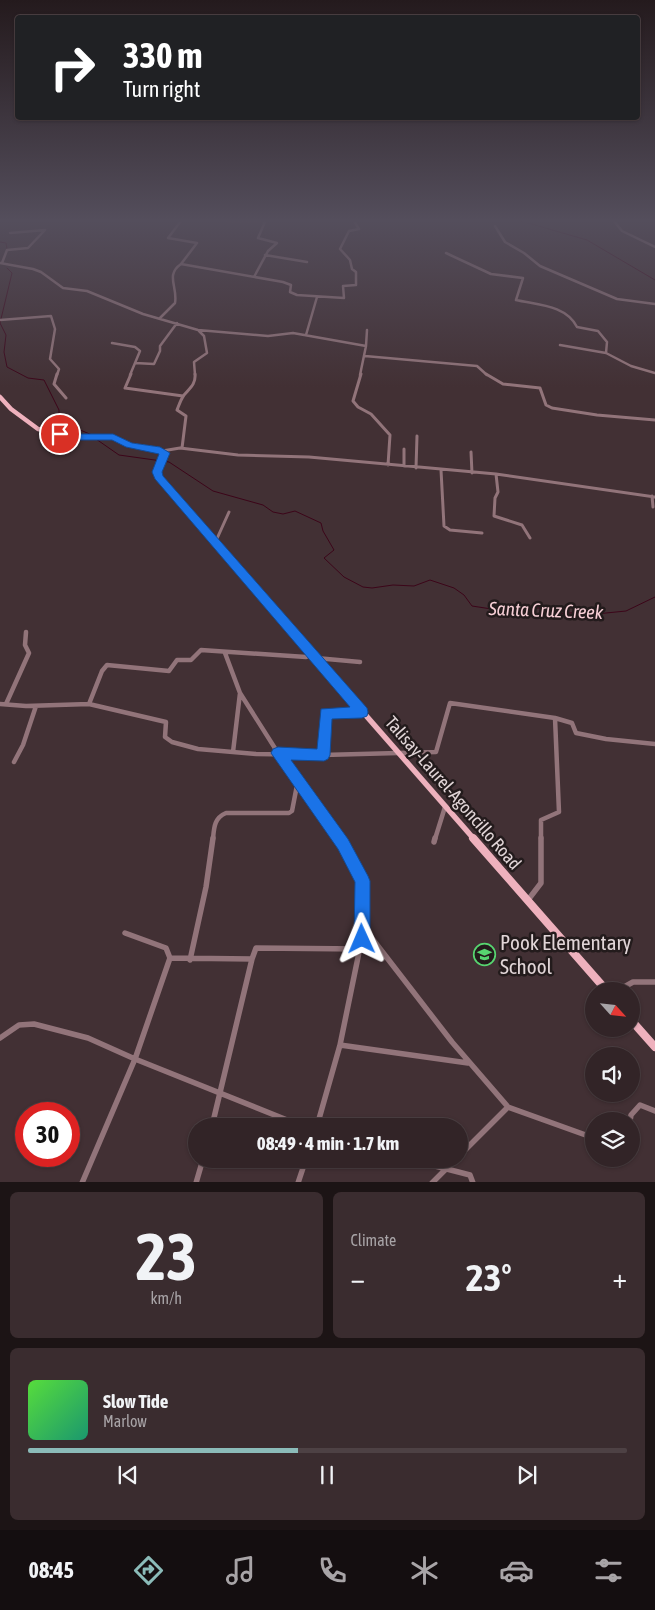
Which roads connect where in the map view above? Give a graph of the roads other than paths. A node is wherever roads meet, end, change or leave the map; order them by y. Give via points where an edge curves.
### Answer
1 (47, 276) edge
2 (172, 276) edge
3 (251, 276) edge
4 (356, 276) edge
5 (509, 276) edge
6 (564, 276) edge
7 (254, 277) joint
8 (317, 297) junction
9 (655, 304) edge
10 (160, 318) junction
11 (2, 320) edge
12 (177, 323) junction
13 (198, 330) junction
14 (367, 330) dead end
15 (306, 335) junction
16 (112, 343) dead end
17 (560, 345) dead end
18 (366, 346) junction
19 (606, 353) junction
20 (366, 356) junction
21 (135, 363) junction
22 (655, 373) edge
23 (183, 396) junction
24 (0, 397) edge
25 (66, 398) dead end
26 (655, 420) edge
27 (417, 436) dead end
28 (182, 448) junction
29 (404, 449) dead end
30 (162, 451) junction
31 (471, 452) dead end
32 (388, 465) junction
33 (404, 466) junction
34 (416, 468) junction
35 (441, 470) junction
36 (472, 472) junction
37 (496, 474) junction
38 (654, 497) edge
39 (653, 507) dead end
40 (229, 512) dead end
41 (482, 533) dead end
42 (530, 538) dead end
43 (216, 543) junction
44 (26, 632) dead end
45 (225, 652) junction
46 (315, 656) junction
47 (360, 662) dead end
48 (240, 693) junction
49 (0, 704) edge
50 (6, 704) junction
51 (89, 704) junction
52 (36, 706) junction
53 (362, 712) junction
54 (555, 718) junction
55 (655, 744) edge
56 (233, 752) junction
57 (397, 752) junction
58 (278, 753) junction
59 (324, 755) junction
60 (14, 762) dead end
61 (298, 779) junction
62 (445, 806) junction
63 (434, 842) dead end
64 (528, 900) junction
65 (364, 928) junction
66 (126, 933) dead end
67 (361, 949) junction
68 (170, 958) junction
69 (252, 959) junction
70 (190, 960) junction
71 (598, 982) edge
72 (640, 982) edge
73 (655, 982) edge
74 (640, 1030) edge
75 (0, 1038) edge
76 (340, 1045) junction
77 (655, 1047) edge
78 (134, 1059) junction
79 (468, 1063) junction
80 (221, 1095) junction
81 (508, 1108) junction
82 (655, 1111) edge
83 (634, 1112) edge
84 (214, 1118) edge
85 (281, 1118) edge
86 (319, 1118) edge
87 (585, 1134) edge
88 (468, 1147) edge
89 (200, 1168) edge
90 (303, 1168) edge
91 (438, 1168) edge
92 (445, 1170) junction
93 (82, 1182) edge
94 (196, 1182) edge
95 (298, 1182) edge
96 (432, 1182) edge
97 (474, 1182) edge

1 - 10 street via 64,288 87,291
2 - 10 street via 174,305
3 - 7 street
4 - 8 street via 356,285 343,286 344,298
5 - 19 street via 523,278 516,300 559,309 572,317 576,328 599,332 607,342
6 - 9 street via 617,299
7 - 8 street via 285,282 292,285 291,293
8 - 15 street
10 - 12 street
11 - 25 street via 51,316 55,329 50,359 59,370 54,384
12 - 13 street
12 - 21 street via 160,346 154,364
13 - 15 street via 268,336 286,333
13 - 23 street via 204,336 207,353 194,362 196,380
14 - 18 street
15 - 18 street
16 - 21 street via 140,349
17 - 19 street
18 - 20 street
19 - 22 street via 631,366
20 - 26 street via 476,366 492,379 540,388 546,405 552,408 597,416
20 - 32 street via 354,401 390,435
21 - 23 street via 125,388
23 - 28 street via 177,410 186,416
24 - 30 main road via 38,429 79,437 113,437 130,445
27 - 34 street
28 - 30 street
28 - 32 street
29 - 33 street
30 - 43 main road, Talisay-Laurel-Agoncillo Road via 165,453 158,477
31 - 36 street
32 - 33 street
33 - 34 street
34 - 35 street
35 - 36 street
35 - 41 street via 444,526 450,530
36 - 37 street
37 - 38 street
37 - 42 street via 498,492 494,498 494,516 522,525
38 - 39 street
40 - 43 street
43 - 46 main road, Talisay-Laurel-Agoncillo Road
44 - 50 street via 25,645 29,653
45 - 46 street
45 - 48 street
45 - 51 street via 201,650 191,660 177,660 169,671 107,665
46 - 47 street
46 - 53 main road, Talisay-Laurel-Agoncillo Road
48 - 56 street
48 - 58 street
49 - 50 street
50 - 52 street
51 - 52 street
51 - 56 street via 166,722 165,737 172,742 198,749
52 - 60 street
53 - 57 main road, Talisay-Laurel-Agoncillo Road
53 - 59 street via 326,713
54 - 55 street via 572,723 576,733
54 - 57 street via 450,703 436,752
54 - 64 street via 559,812 540,820 541,883
56 - 58 street
57 - 59 street
57 - 62 main road, Talisay-Laurel-Agoncillo Road
58 - 59 street
58 - 61 street
61 - 65 street via 343,844 363,881
61 - 70 street via 289,813 240,812 219,816
62 - 63 street
62 - 64 main road, Talisay-Laurel-Agoncillo Road
64 - 71 main road, Talisay-Laurel-Agoncillo Road
65 - 67 street
65 - 79 street
66 - 68 street via 166,948
67 - 69 street via 256,948
67 - 76 street
68 - 70 street
68 - 78 street
69 - 70 street
69 - 80 street
72 - 73 street
74 - 77 main road
75 - 78 street via 19,1025 34,1024 88,1038
76 - 79 street
76 - 86 street
78 - 80 street
78 - 93 street
79 - 81 street
80 - 84 street
80 - 85 street
81 - 87 street
81 - 88 street
82 - 83 street via 640,1105
89 - 94 street
90 - 95 street
91 - 92 street
92 - 96 street
92 - 97 street via 470,1175

